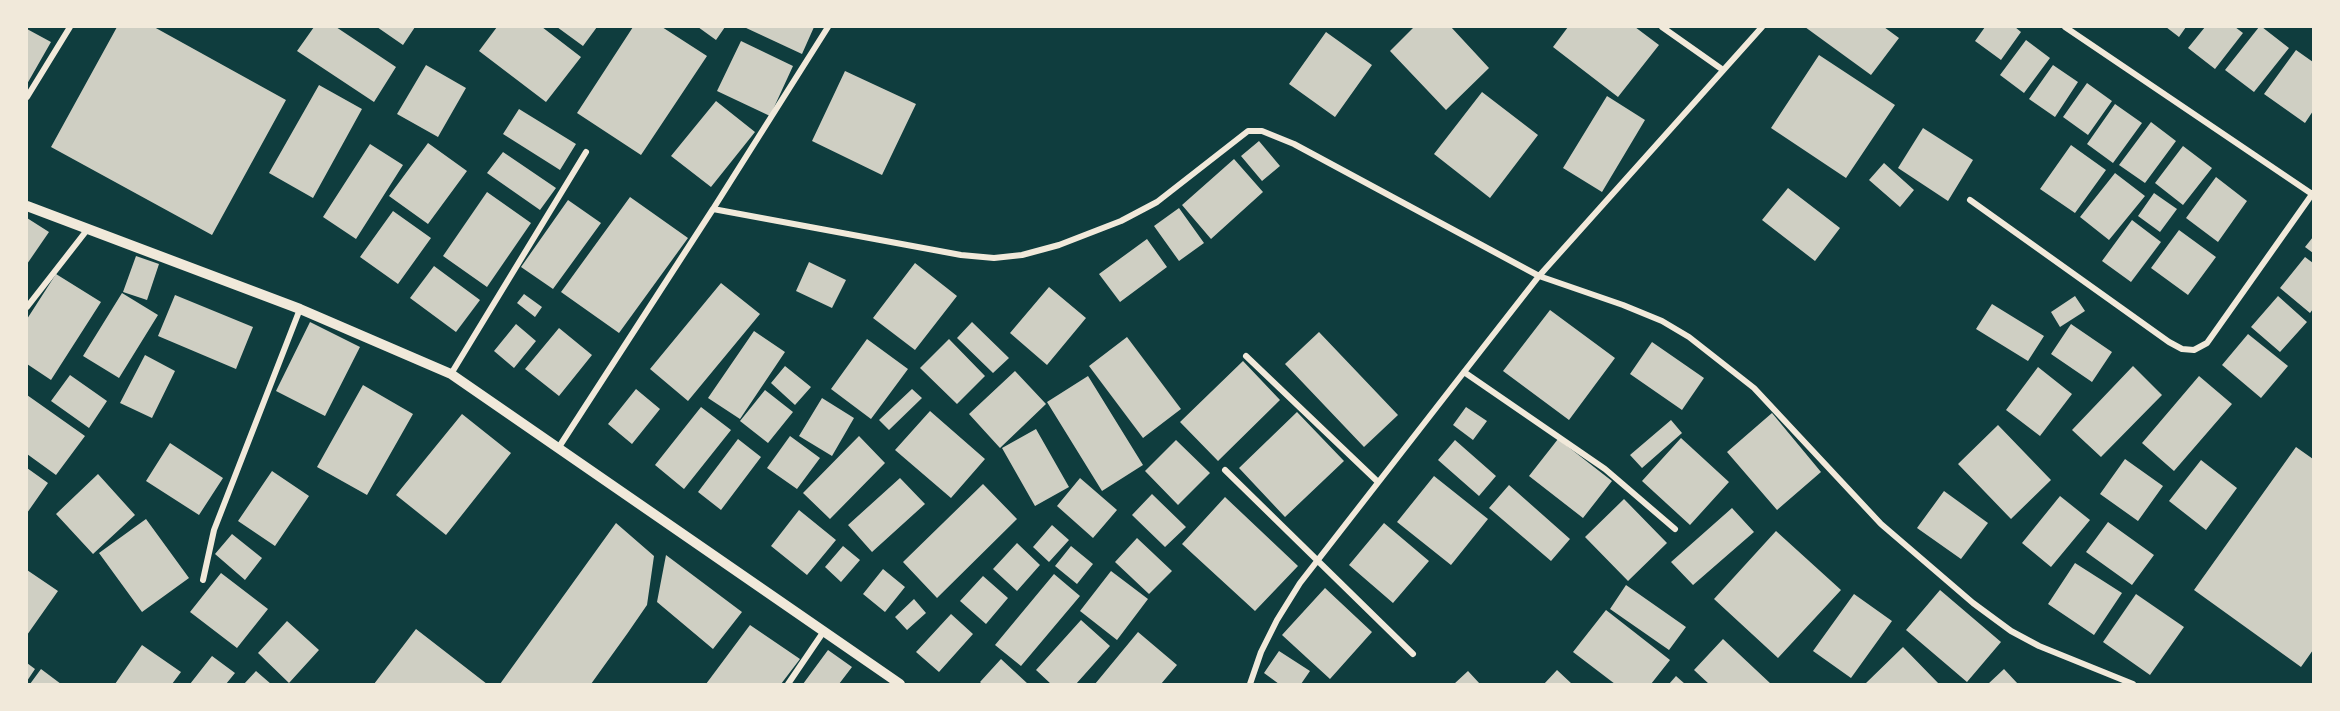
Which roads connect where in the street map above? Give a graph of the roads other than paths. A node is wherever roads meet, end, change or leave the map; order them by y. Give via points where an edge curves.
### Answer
1 (70, 27) edge
2 (828, 27) edge
3 (1662, 27) edge
4 (1762, 27) edge
5 (2065, 27) edge
6 (1723, 70) junction
7 (27, 97) edge
8 (586, 152) dead end
9 (2313, 193) edge
10 (1970, 200) dead end
11 (27, 206) edge
12 (713, 209) junction
13 (87, 230) junction
14 (1539, 276) junction
15 (27, 307) edge
16 (300, 309) junction
17 (1246, 356) dead end
18 (1464, 372) junction
19 (451, 374) junction
20 (560, 447) junction
21 (1225, 470) dead end
22 (1378, 482) junction
23 (1675, 529) dead end
24 (1317, 562) junction
25 (203, 580) dead end
26 (824, 630) junction
27 (1413, 654) dead end
28 (788, 684) edge
29 (900, 684) edge
30 (1250, 684) edge
31 (2133, 684) edge

1 - 7 street
2 - 12 street
3 - 6 street
4 - 6 street
5 - 9 street
6 - 14 street
8 - 19 street
9 - 10 street via 2207,343 2194,350 2182,350 2169,342
11 - 13 street
12 - 14 street via 961,255 1022,255 1121,221 1156,202 1248,131 1262,130
12 - 20 street
13 - 15 street
13 - 16 street
14 - 18 street
14 - 31 street via 1662,321 1689,337 1754,388 1881,524 1973,603 2039,646
16 - 19 street
16 - 25 street via 214,530
17 - 22 street
18 - 22 street
18 - 23 street via 1605,469
19 - 20 street
20 - 26 street
21 - 24 street
22 - 24 street
24 - 27 street
24 - 30 street via 1277,620
26 - 28 street
26 - 29 street

